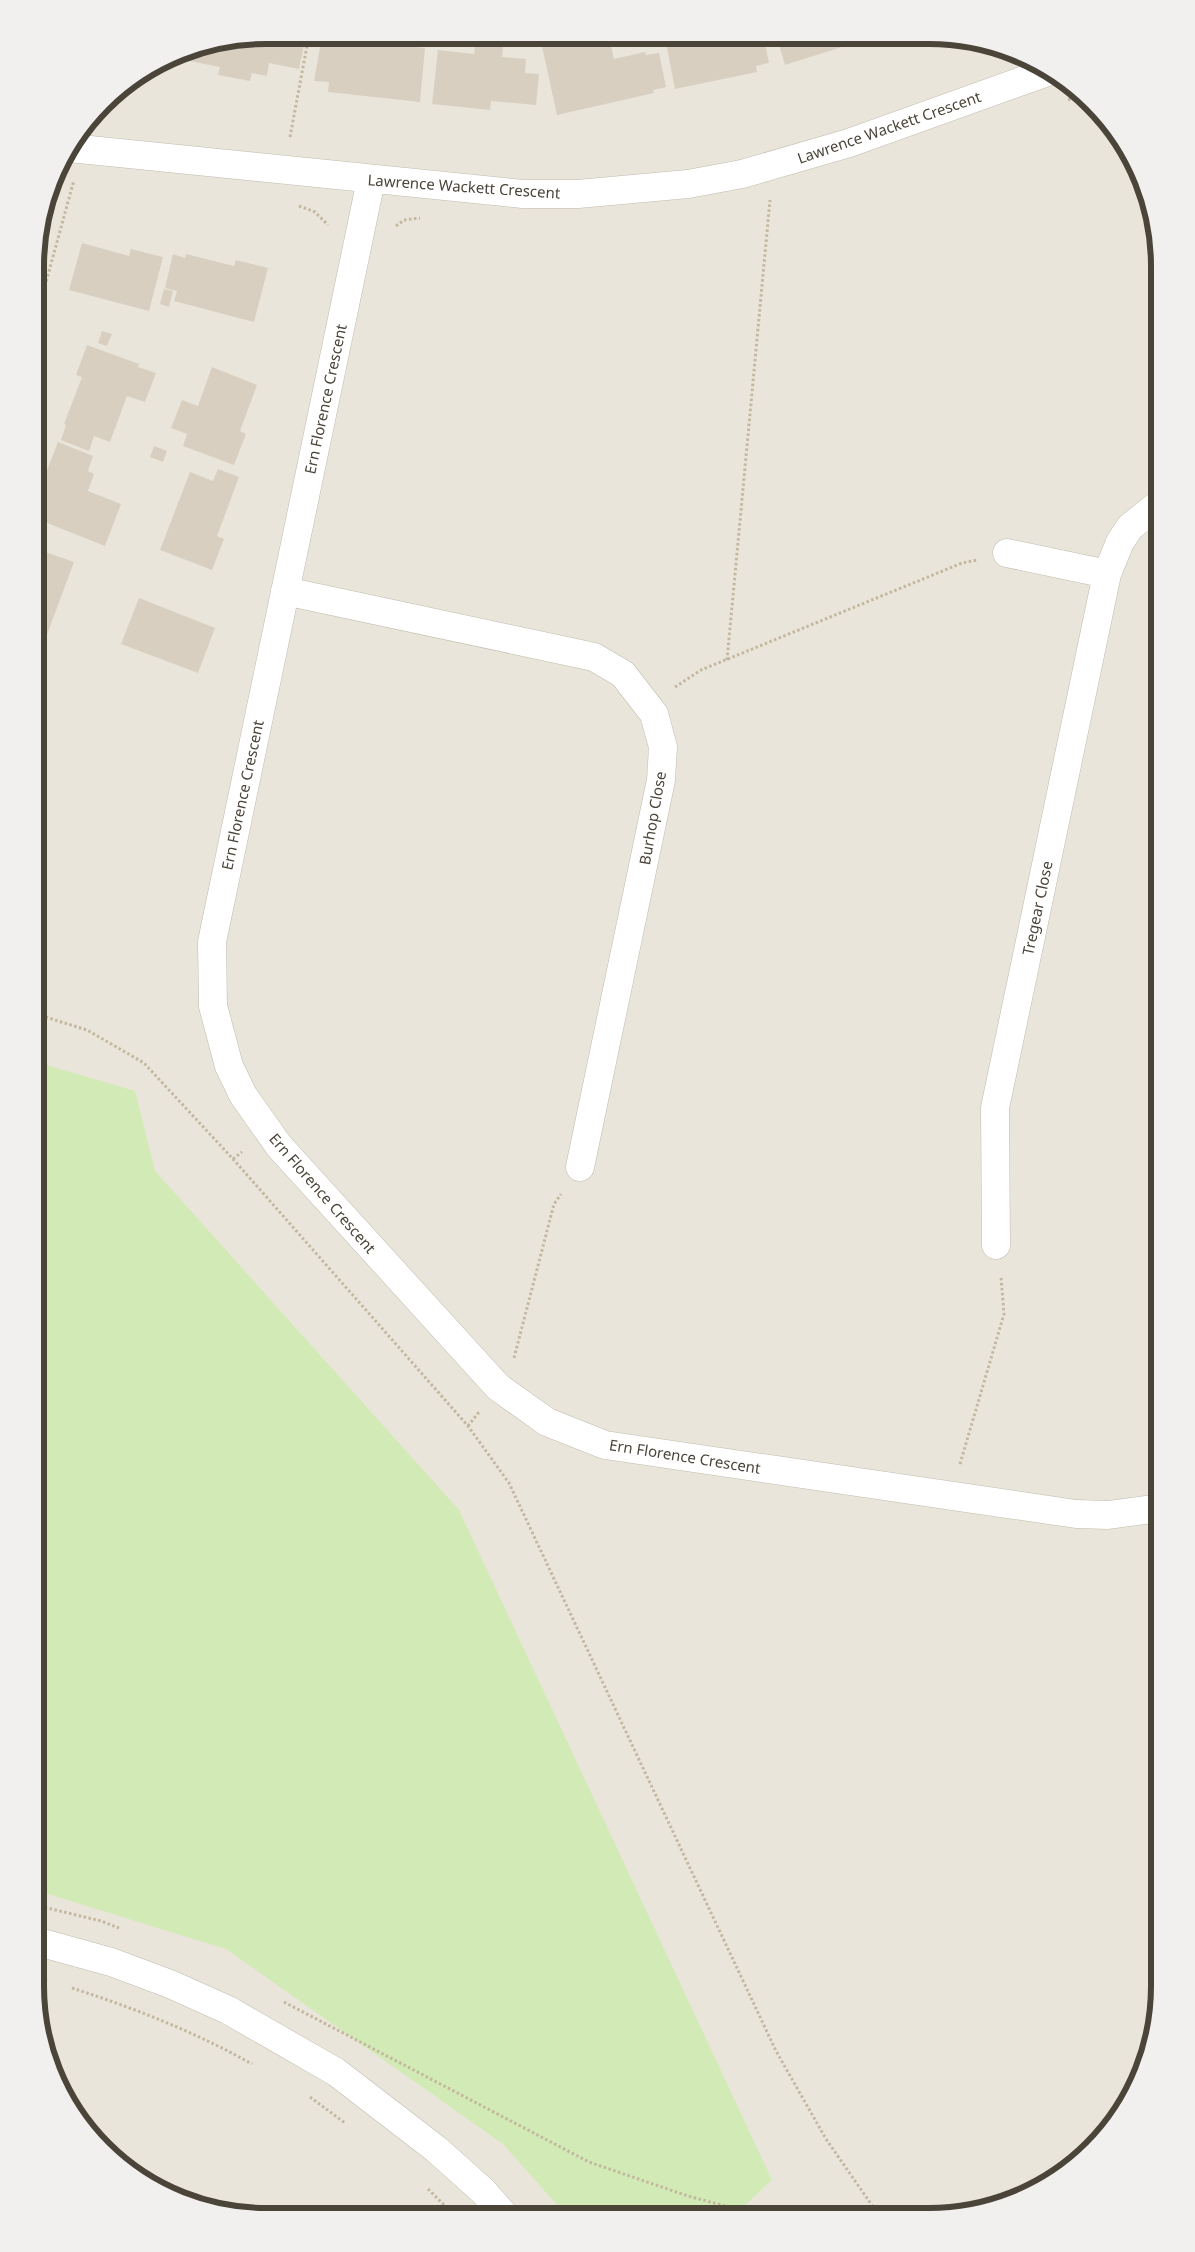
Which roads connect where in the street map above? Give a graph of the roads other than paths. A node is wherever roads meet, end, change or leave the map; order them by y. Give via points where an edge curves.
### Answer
1 (1042, 74) edge
2 (77, 148) edge
3 (371, 180) junction
4 (1151, 510) edge
5 (1007, 554) road end
6 (1107, 574) junction
7 (285, 591) junction
8 (580, 1166) road end
9 (996, 1245) road end
10 (1151, 1509) edge
11 (44, 1943) edge
12 (498, 2208) edge

1 - 3 street, Lawrence Wackett Crescent via 849,144 742,174 688,184 578,194 523,194
2 - 3 street, Lawrence Wackett Crescent
3 - 7 street, Ern Florence Crescent
4 - 6 street, Tregear Close via 1130,528 1120,542
5 - 6 street
6 - 9 street, Tregear Close via 995,1108
7 - 8 street, Burhop Close via 594,658 623,674 654,714 663,747 661,780
7 - 10 street, Ern Florence Crescent via 212,942 213,1006 227,1058 243,1095 279,1146 498,1387 547,1422 605,1445 1076,1514 1108,1515
11 - 12 street via 112,1962 170,1984 228,2010 336,2072 436,2148

